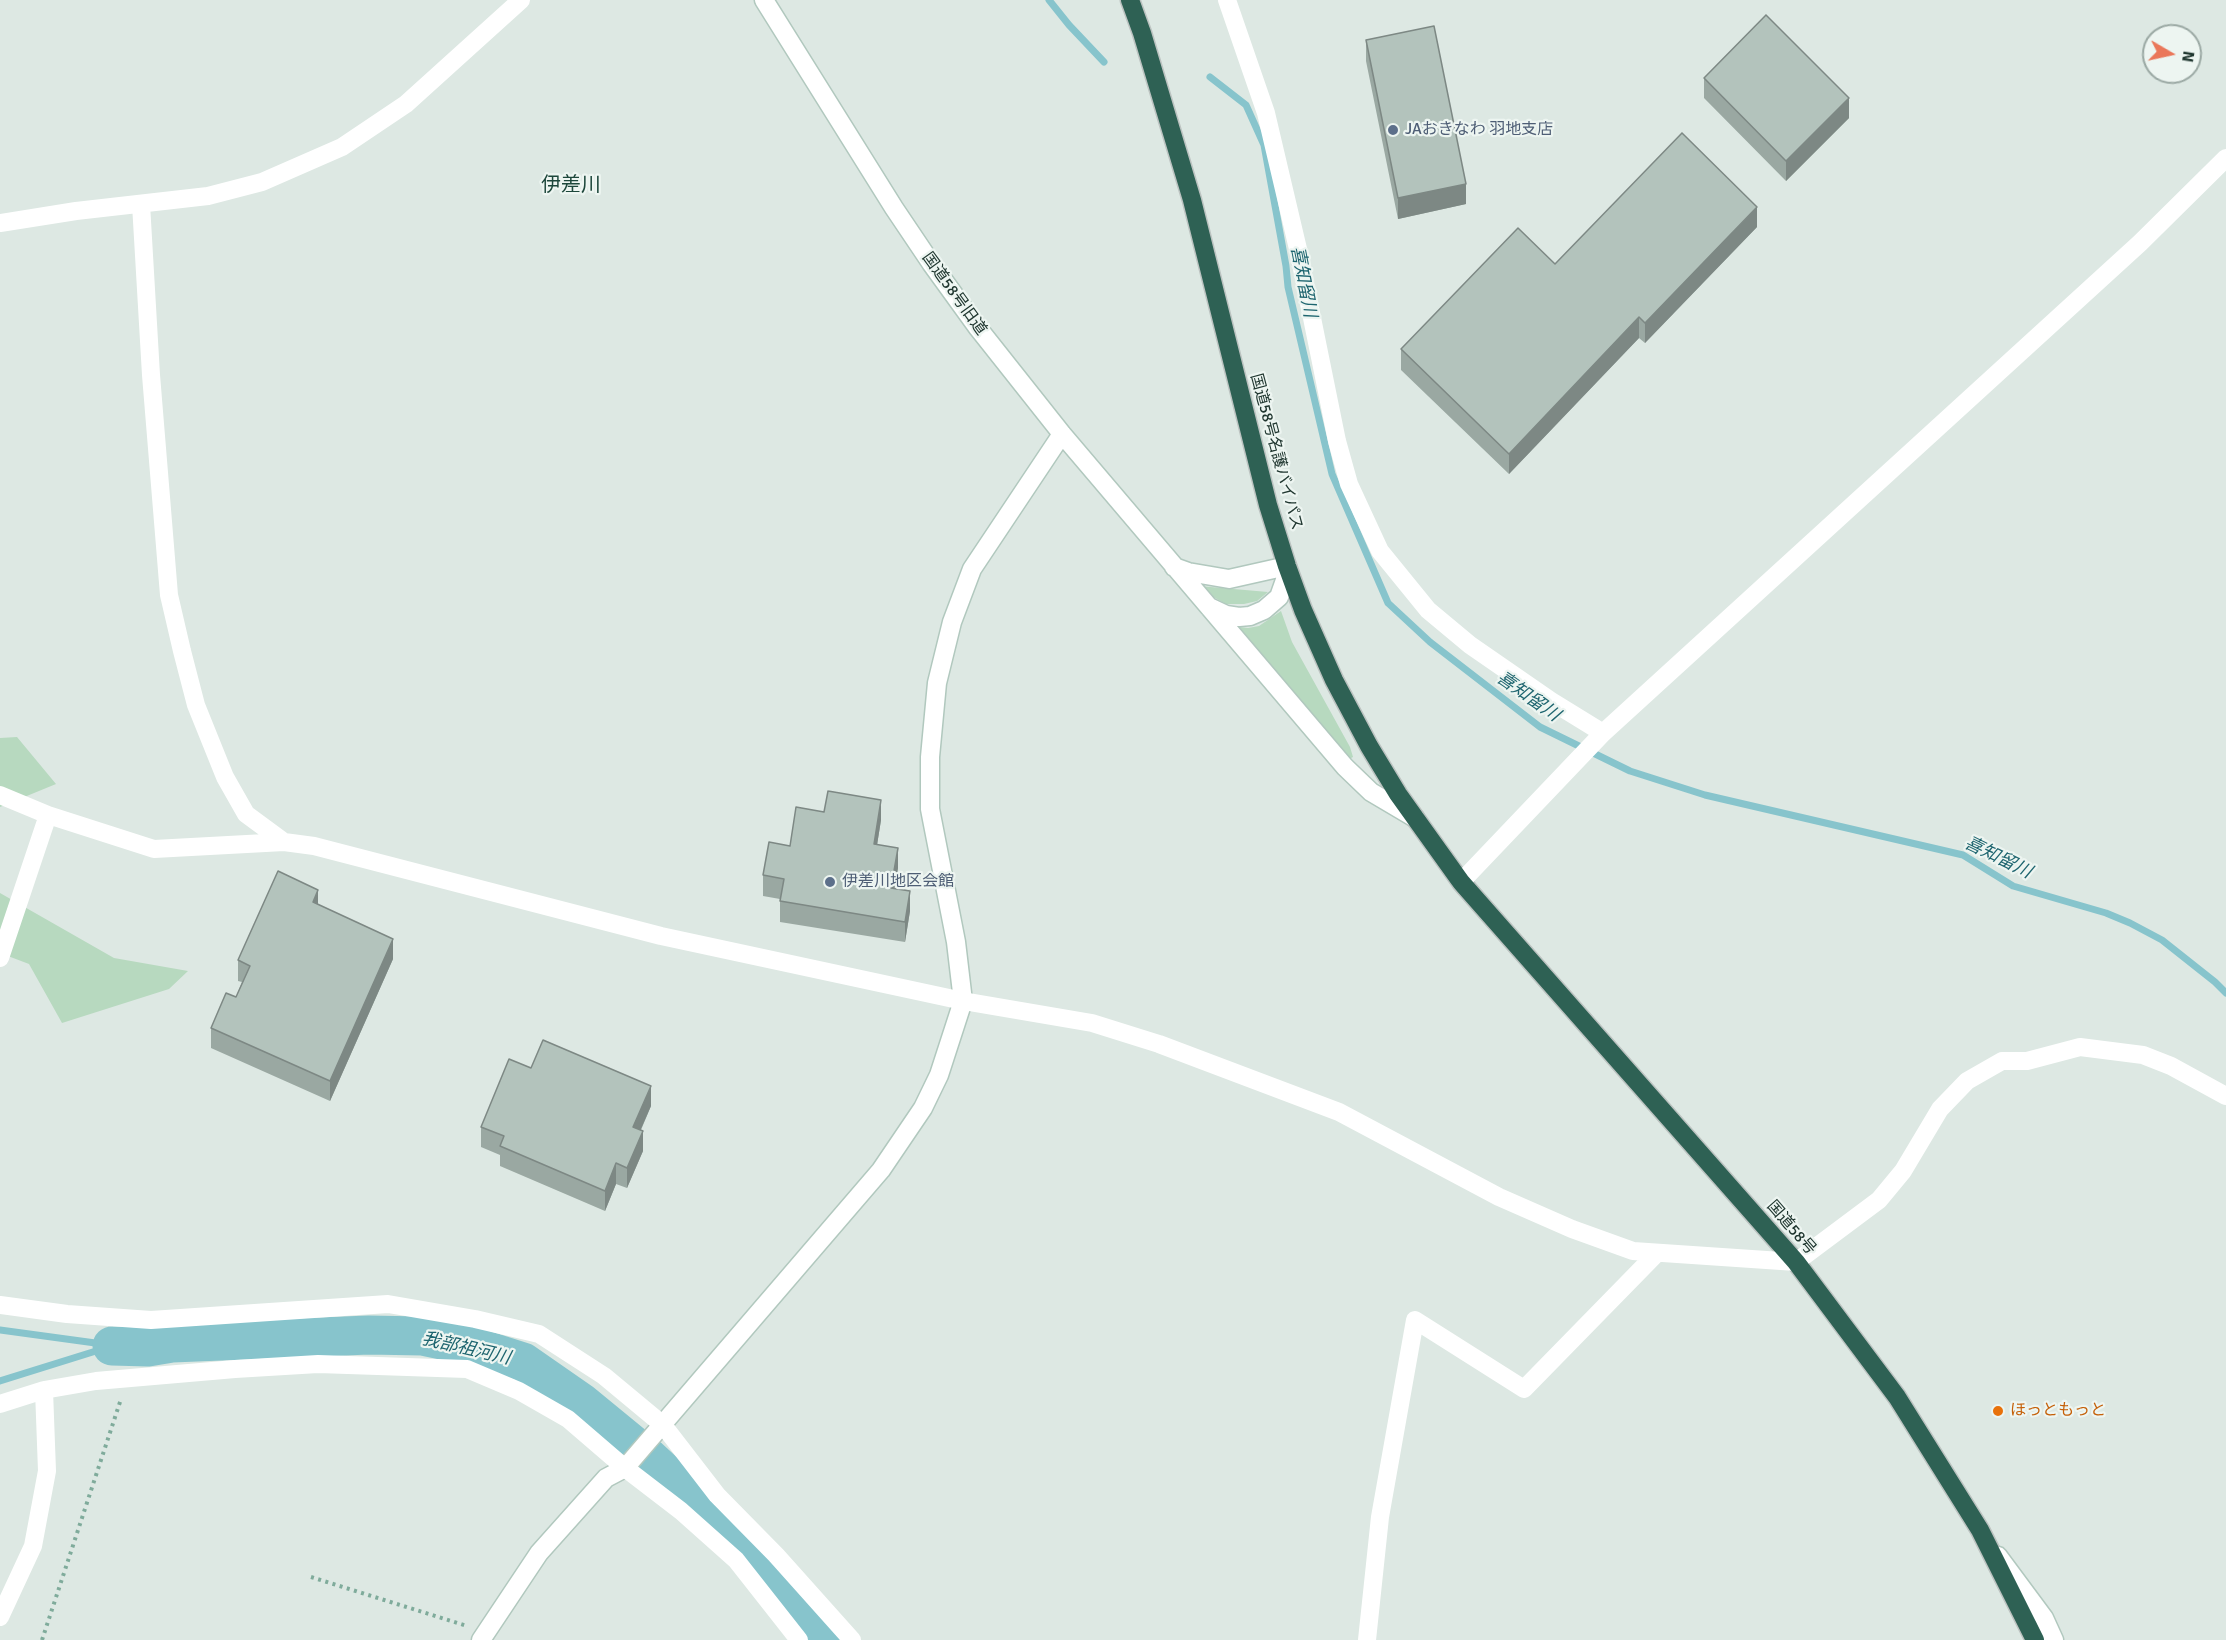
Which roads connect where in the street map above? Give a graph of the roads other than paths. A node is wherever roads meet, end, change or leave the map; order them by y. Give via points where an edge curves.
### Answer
1 (521, 0) edge
2 (764, 0) edge
3 (1130, 0) edge
4 (1227, 0) edge
5 (2226, 158) edge
6 (141, 204) junction
7 (0, 223) edge
8 (1062, 434) junction
9 (1287, 566) junction
10 (1174, 567) junction
11 (1207, 606) junction
12 (1600, 736) junction
13 (0, 795) edge
14 (48, 815) junction
15 (1415, 818) junction
16 (284, 842) junction
17 (1461, 882) junction
18 (0, 958) edge
19 (963, 1000) junction
20 (2226, 1096) edge
21 (1657, 1253) junction
22 (1796, 1262) junction
23 (0, 1305) edge
24 (44, 1390) junction
25 (0, 1404) edge
26 (658, 1430) junction
27 (627, 1466) junction
28 (1980, 1530) junction
29 (0, 1617) edge
30 (483, 1636) edge
31 (799, 1640) edge
32 (852, 1640) edge
33 (1367, 1640) edge
34 (2035, 1640) edge
35 (2054, 1640) edge

1 - 6 street via 406,104 342,147 262,182 208,196
2 - 8 street, 国道58号旧道 via 925,254
3 - 9 highway, 国道58号名護バイパス via 1192,200 1266,499
4 - 12 street via 1266,113 1337,441 1349,484 1380,551 1428,610 1470,645
5 - 12 street via 2140,243
6 - 7 street
6 - 16 street via 168,584 179,640 196,705 225,777 246,814
8 - 10 street, 国道58号旧道
8 - 19 street via 972,569 952,622 937,683 930,809
9 - 10 street via 1229,579
9 - 11 street via 1279,597 1264,610 1239,617
9 - 15 highway, 国道58号名護バイパス via 1334,680 1369,746
10 - 11 street, 国道58号旧道
11 - 15 street, 国道58号旧道 via 1345,767 1371,792
12 - 17 street
13 - 14 street
14 - 16 street via 154,849
14 - 18 street
15 - 17 highway, 国道58号名護バイパス
16 - 19 street via 314,846 661,936
17 - 22 highway, 国道58号
19 - 21 street via 1092,1023 1159,1044 1339,1112 1499,1197 1572,1229 1633,1251
19 - 26 street via 931,1092 881,1170
20 - 22 street via 2143,1055 2080,1047 2027,1061 2002,1061 1967,1081 1940,1109 1903,1171 1879,1200
21 - 22 street
21 - 33 street via 1524,1389 1415,1320 1380,1517
22 - 28 highway, 国道58号 via 1897,1397
23 - 26 street via 151,1320 388,1304 475,1319 539,1334 604,1376
24 - 25 street
24 - 27 street via 127,1378 318,1364 466,1369 519,1390 568,1419
24 - 29 street via 47,1471 33,1546
26 - 27 street
26 - 32 street
27 - 30 street via 606,1478 539,1553
27 - 31 street via 736,1560
28 - 34 highway, 国道58号
28 - 35 street via 2044,1618

